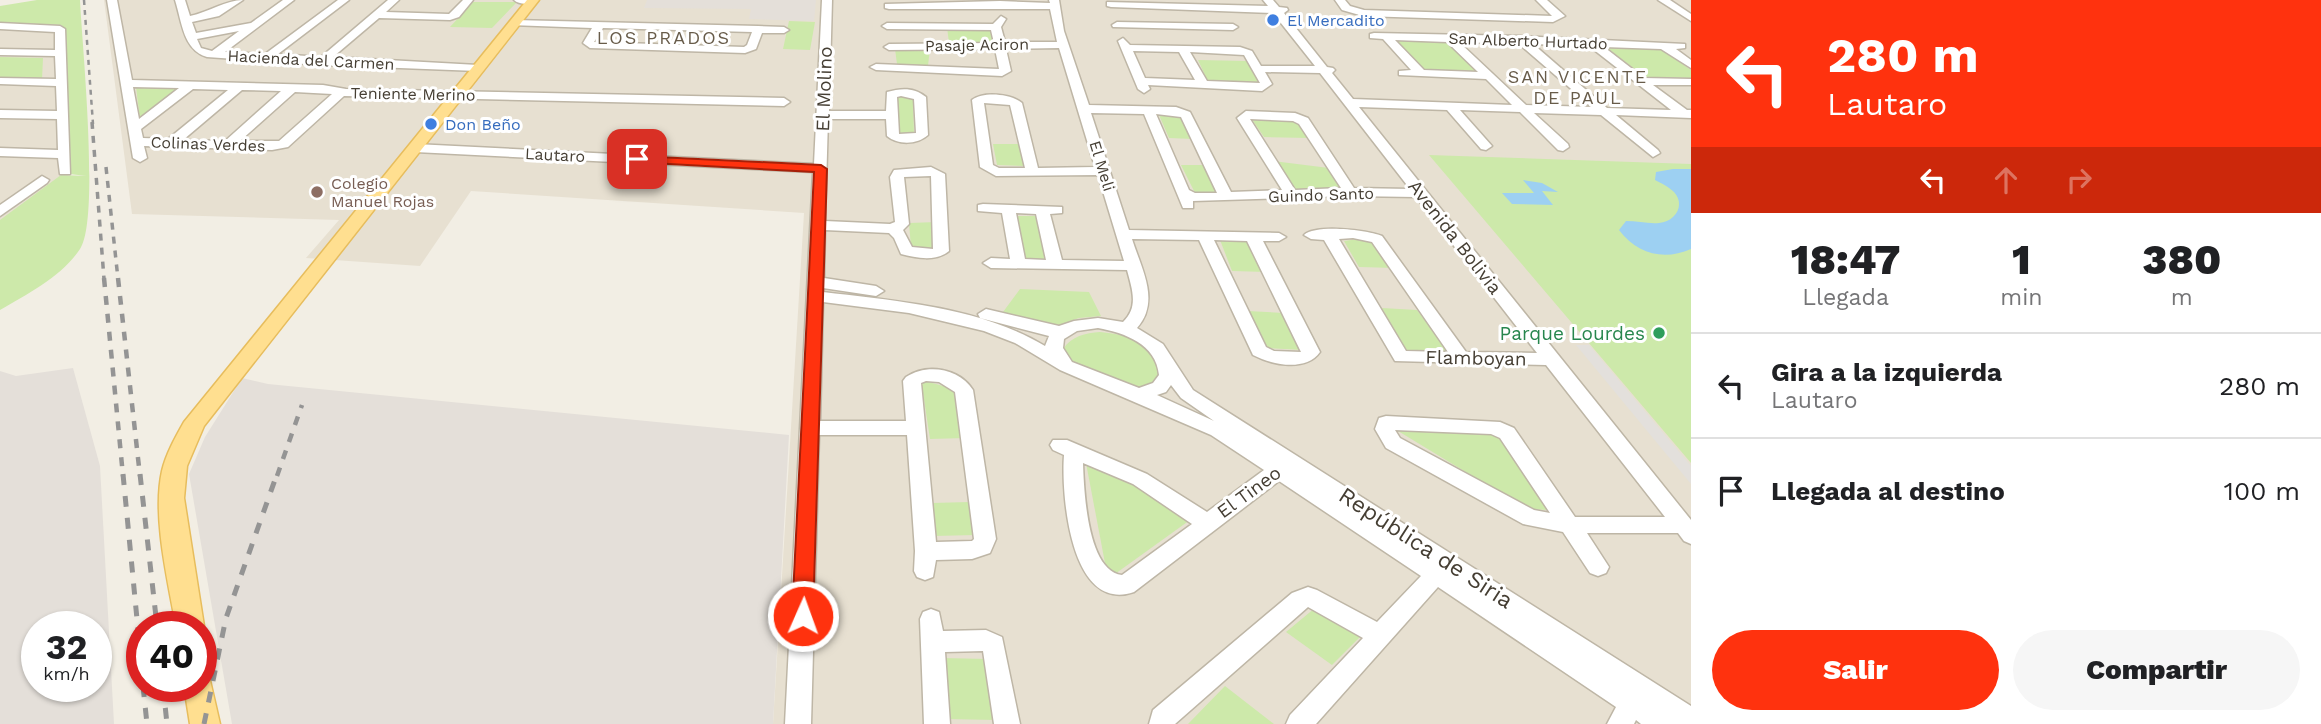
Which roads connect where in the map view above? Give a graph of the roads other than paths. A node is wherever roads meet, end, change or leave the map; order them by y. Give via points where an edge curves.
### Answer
1 (112, 0) edge
2 (180, 0) edge
3 (238, 0) edge
4 (289, 0) edge
5 (344, 0) edge
6 (394, 0) edge
7 (468, 0) edge
8 (519, 0) edge
9 (532, 0) edge
10 (827, 0) edge
11 (1339, 0) edge
12 (1541, 0) edge
13 (1663, 0) edge
14 (1682, 0) edge
15 (1000, 2) edge
16 (1111, 2) edge
17 (942, 3) edge
18 (1054, 3) edge
19 (1274, 3) edge
20 (1218, 4) edge
21 (1691, 6) edge
22 (888, 13) edge
23 (376, 15) junction
24 (1494, 17) junction
25 (1691, 18) edge
26 (186, 20) junction
27 (514, 23) junction
28 (0, 26) edge
29 (254, 26) junction
30 (599, 26) junction
31 (945, 26) junction
32 (758, 29) junction
33 (784, 30) dead end
34 (191, 37) junction
35 (1448, 38) junction
36 (1522, 41) junction
37 (1592, 43) junction
38 (1000, 44) junction
39 (1064, 45) junction
40 (1663, 45) junction
41 (946, 46) junction
42 (1681, 46) dead end
43 (890, 47) junction
44 (1182, 49) junction
45 (0, 52) edge
46 (59, 54) junction
47 (213, 55) junction
48 (266, 58) junction
49 (321, 62) junction
50 (1691, 65) edge
51 (876, 67) dead end
52 (891, 67) junction
53 (478, 68) junction
54 (1258, 69) junction
55 (1330, 70) junction
56 (1404, 73) dead end
57 (1420, 74) junction
58 (1486, 76) junction
59 (1641, 80) junction
60 (0, 81) edge
61 (1691, 82) edge
62 (60, 83) junction
63 (127, 83) junction
64 (190, 85) junction
65 (240, 86) junction
66 (1204, 86) junction
67 (292, 88) junction
68 (342, 92) junction
69 (456, 95) junction
70 (784, 102) dead end
71 (1357, 103) junction
72 (1449, 105) junction
73 (1521, 108) junction
74 (1085, 109) junction
75 (1149, 111) junction
76 (1603, 111) junction
77 (0, 114) edge
78 (62, 115) junction
79 (822, 115) junction
80 (892, 115) dead end
81 (1686, 116) edge
82 (135, 128) junction
83 (137, 142) junction
84 (171, 143) junction
85 (228, 145) junction
86 (1486, 146) dead end
87 (1563, 147) dead end
88 (415, 148) junction
89 (1399, 148) dead end
90 (0, 152) edge
91 (64, 153) junction
92 (1653, 153) dead end
93 (140, 158) dead end
94 (821, 169) junction
95 (65, 171) dead end
96 (1103, 171) junction
97 (1032, 172) junction
98 (42, 180) dead end
99 (1350, 192) junction
100 (1421, 193) junction
101 (1290, 194) junction
102 (1222, 196) junction
103 (984, 208) dead end
104 (1008, 209) junction
105 (0, 212) edge
106 (818, 225) junction
107 (893, 229) junction
108 (1123, 234) junction
109 (1311, 235) dead end
110 (1205, 237) junction
111 (1253, 237) junction
112 (1279, 237) dead end
113 (1330, 237) junction
114 (991, 263) dead end
115 (1018, 263) junction
116 (1055, 264) junction
117 (1134, 266) junction
118 (816, 289) junction
119 (1127, 328) junction
120 (1061, 332) junction
121 (1461, 358) junction
122 (1550, 359) junction
123 (1066, 366) junction
124 (1168, 369) junction
125 (1139, 395) junction
126 (810, 428) junction
127 (915, 428) junction
128 (1285, 466) junction
129 (1207, 523) junction
130 (1570, 525) junction
131 (1687, 530) edge
132 (1598, 567) dead end
133 (1442, 568) junction
134 (188, 611) edge
135 (1379, 635) junction
136 (202, 702) edge
137 (1632, 705) edge
138 (1691, 720) edge
139 (205, 724) edge
140 (798, 724) edge
141 (937, 724) edge
142 (1007, 724) edge
143 (1162, 724) edge
144 (1299, 724) edge
145 (1663, 724) edge

1 - 63 street
2 - 26 street
3 - 26 street via 215,14
4 - 29 street
5 - 48 street
6 - 23 street
7 - 23 street via 450,17
8 - 9 street
9 - 27 main road
10 - 79 street, El Molino
11 - 24 street via 1359,12
12 - 24 street via 1560,16
13 - 25 street
14 - 21 street
15 - 17 street
15 - 18 street
16 - 20 street
16 - 20 street via 1117,27 1235,30
17 - 22 street
18 - 39 street, El Meli
19 - 20 street
19 - 55 street, Avenida Bolivia
19 - 55 street, Avenida Bolivia via 1287,10
22 - 31 street
22 - 43 street
23 - 49 street
24 - 36 street
26 - 34 street
27 - 30 street
27 - 53 main road
28 - 46 street via 60,29
29 - 34 street
29 - 47 street
30 - 32 street
30 - 32 street via 590,45 745,50 751,47
31 - 38 street via 999,23
31 - 41 street
32 - 33 street
34 - 47 street, Hacienda del Carmen via 197,50
35 - 36 street, San Alberto Hurtado
35 - 57 street, San Alberto Hurtado via 1380,36
35 - 58 street
36 - 37 street, San Alberto Hurtado
36 - 76 street
37 - 40 street, San Alberto Hurtado
37 - 59 street
38 - 39 street, Pasaje Aciron
38 - 41 street, Pasaje Aciron
38 - 52 street via 1002,73
39 - 74 street, El Meli
40 - 42 street, San Alberto Hurtado
40 - 50 street
41 - 43 street, Pasaje Aciron
43 - 52 street
44 - 54 street via 1240,50 1248,53
44 - 66 street
44 - 66 street via 1125,44 1142,85
45 - 46 street
46 - 62 street
47 - 48 street, Hacienda del Carmen
48 - 49 street, Hacienda del Carmen
49 - 53 street, Hacienda del Carmen
51 - 52 street
53 - 69 main road
54 - 55 street
54 - 66 street via 1266,86
55 - 71 street, Avenida Bolivia
56 - 57 street
57 - 58 street
58 - 73 street
59 - 61 street
59 - 81 street
60 - 62 street
62 - 78 street
63 - 64 street, Teniente Merino
63 - 82 street
64 - 65 street, Teniente Merino
64 - 82 street
65 - 67 street, Teniente Merino
65 - 84 street
67 - 68 street, Teniente Merino
67 - 85 street
68 - 69 street, Teniente Merino
68 - 85 street, Colinas Verdes via 283,145
69 - 70 street, Teniente Merino
69 - 88 main road
71 - 72 street
71 - 89 street
71 - 100 street, Avenida Bolivia
72 - 73 street
72 - 86 street
73 - 76 street
73 - 87 street
74 - 75 street
74 - 96 street, El Meli
75 - 102 street via 1186,115
75 - 102 street, Guindo Santo via 1186,200
76 - 81 street
76 - 92 street
77 - 78 street
78 - 91 street
79 - 80 street
79 - 94 street, El Molino
82 - 83 street
83 - 84 street, Colinas Verdes
83 - 93 street
84 - 85 street, Colinas Verdes
88 - 94 street, Lautaro
88 - 134 main road via 195,422 178,454 173,507
90 - 91 street
91 - 95 street
94 - 106 street, El Molino
96 - 97 street
96 - 108 street, El Meli
97 - 97 street via 1016,103 978,100 987,167 996,172
98 - 105 street
99 - 100 street, Guindo Santo
99 - 101 street, Guindo Santo
99 - 101 street via 1304,121 1295,117 1242,118
100 - 122 street, Avenida Bolivia
101 - 102 street, Guindo Santo
103 - 104 street
104 - 115 street
104 - 116 street via 1049,210
106 - 107 street
106 - 118 street, El Molino
107 - 107 street via 906,251 941,251 938,174 899,173 902,224
108 - 110 street
108 - 117 street, El Meli
109 - 113 street
110 - 111 street
110 - 111 street via 1259,351 1271,357 1306,358 1311,352
111 - 112 street
113 - 121 street via 1360,234 1377,239
113 - 121 street, Flamboyan via 1401,357
114 - 115 street
115 - 116 street
116 - 117 street
117 - 119 street, El Meli via 1142,304
118 - 120 street via 918,298
118 - 123 street via 989,327 1021,339
118 - 126 street, El Molino
119 - 120 street via 1090,322
119 - 124 street, República de Siria via 1155,345
120 - 123 street via 1053,344
121 - 122 street, Flamboyan
122 - 131 street, Avenida Bolivia
123 - 125 street, República de Siria
124 - 125 street via 1163,384
124 - 128 street, República de Siria via 1187,394
125 - 128 street, República de Siria via 1204,422
126 - 127 street
126 - 140 street, El Molino
127 - 127 street via 912,381 929,374 947,378 964,390 985,539 982,547 925,561
128 - 129 street, El Tineo
128 - 133 street, República de Siria
129 - 129 street, El Tineo via 1126,584 1111,584 1090,565 1067,448 1140,479
130 - 130 street via 1507,433 1493,427 1386,423 1384,429 1393,443 1438,468 1530,519
130 - 131 street
130 - 132 street
133 - 135 street
133 - 137 street, República de Siria
135 - 143 street via 1317,600 1300,600 1162,718
135 - 144 street
136 - 139 main road
137 - 138 street, República de Siria
137 - 145 street, República de Siria
141 - 142 street via 931,631 994,645

